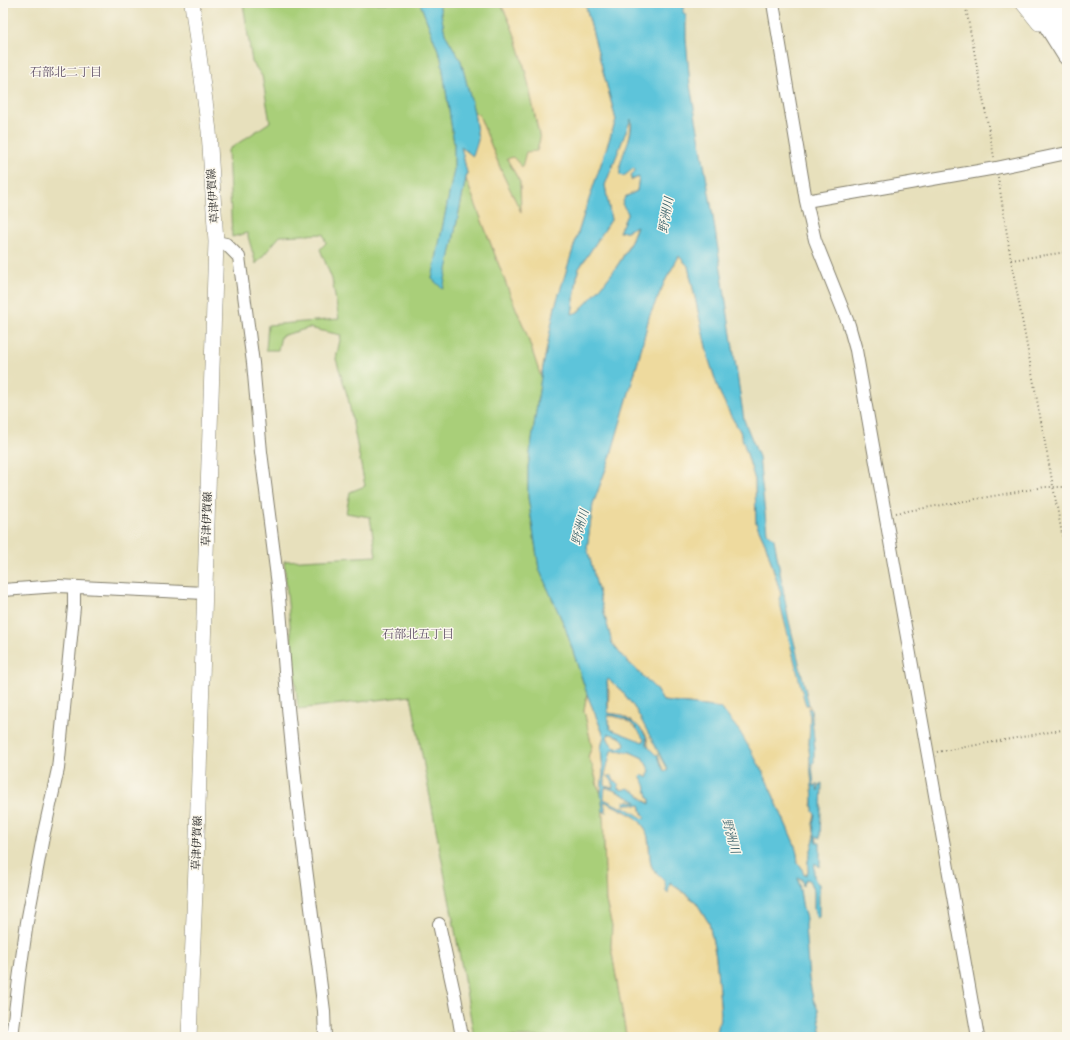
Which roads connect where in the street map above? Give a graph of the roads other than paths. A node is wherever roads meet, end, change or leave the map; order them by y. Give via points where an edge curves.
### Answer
1 (192, 3) edge
2 (773, 3) edge
3 (1023, 3) edge
4 (1034, 3) edge
5 (1053, 3) edge
6 (1067, 25) edge
7 (1067, 57) edge
8 (1067, 153) edge
9 (806, 201) junction
10 (216, 242) junction
11 (74, 587) junction
12 (3, 590) edge
13 (205, 593) junction
14 (439, 924) dead end
15 (12, 1037) edge
16 (189, 1037) edge
17 (325, 1037) edge
18 (462, 1037) edge
19 (978, 1037) edge

1 - 10 main road, 草津伊賀線 via 209,131
2 - 9 street
3 - 7 main road
4 - 7 highway
5 - 6 highway
8 - 9 street
9 - 19 street via 815,240 849,325 856,350
10 - 13 main road, 草津伊賀線
10 - 17 street via 226,244 239,257 278,585 296,790 324,1010
11 - 12 street
11 - 13 street
11 - 15 street via 58,770 27,922
13 - 16 main road, 草津伊賀線
14 - 18 street

